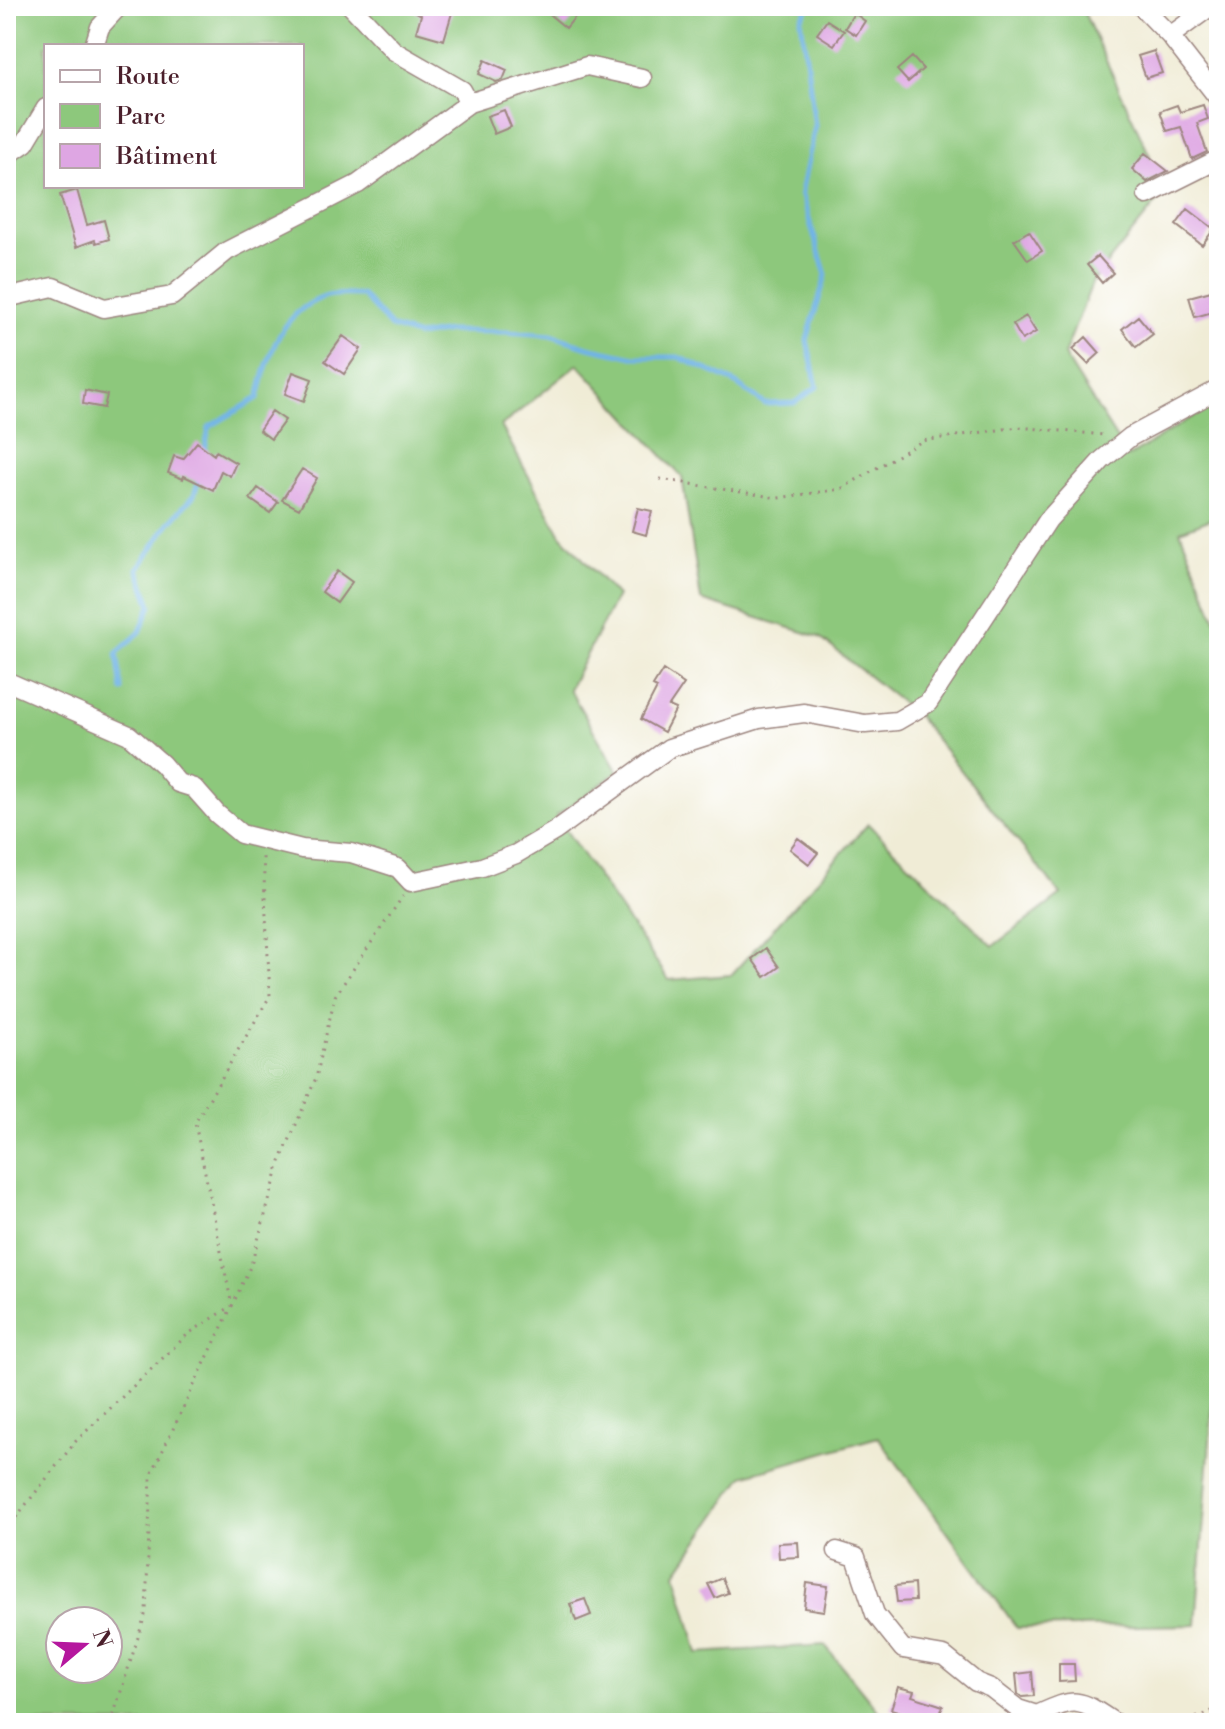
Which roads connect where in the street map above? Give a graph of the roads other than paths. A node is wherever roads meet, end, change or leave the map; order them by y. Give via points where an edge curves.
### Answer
1 (119, 6) edge
2 (351, 6) edge
3 (1141, 6) edge
4 (1211, 6) edge
5 (1170, 36) junction
6 (95, 44) edge
7 (642, 78) dead end
8 (1219, 99) edge
9 (469, 103) junction
10 (44, 111) edge
11 (6, 156) edge
12 (1219, 159) edge
13 (1147, 195) dead end
14 (6, 298) edge
15 (1219, 389) edge
16 (6, 681) edge
17 (837, 1551) dead end
18 (1115, 1723) edge

1 - 6 street via 100,27
2 - 9 street via 394,51 462,90
3 - 5 street
4 - 5 street
5 - 8 street
7 - 9 street via 587,66
9 - 14 street via 358,184 227,251 172,296 104,308 53,287
10 - 11 street via 25,143
12 - 13 street
15 - 16 street via 1130,437 1102,460 1048,520 928,703 897,721 876,723 804,713 759,719 669,748 555,831 482,867 411,882 398,868 351,853 302,849 241,834 129,735
17 - 18 street via 856,1557 875,1614 903,1649 944,1656 1018,1709 1037,1715 1074,1701

